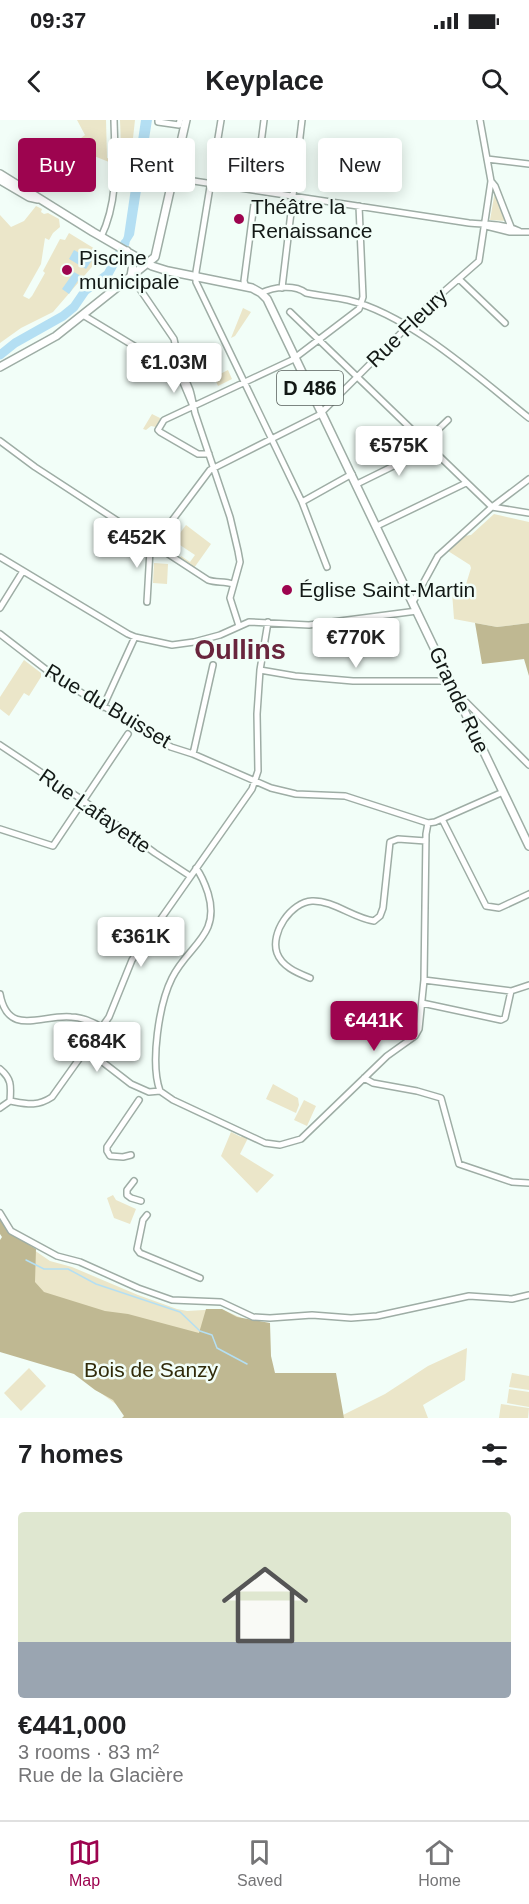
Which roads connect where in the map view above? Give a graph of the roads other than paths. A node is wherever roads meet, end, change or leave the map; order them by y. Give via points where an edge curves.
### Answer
1 (114, 120) edge
2 (158, 120) edge
3 (180, 120) edge
4 (186, 120) edge
5 (221, 120) edge
6 (264, 120) edge
7 (302, 120) edge
8 (480, 120) edge
9 (182, 138) edge
10 (218, 138) edge
11 (262, 138) edge
12 (487, 159) junction
13 (529, 164) edge
14 (0, 174) edge
15 (0, 180) edge
16 (491, 181) junction
17 (171, 192) edge
18 (209, 192) edge
19 (268, 192) edge
20 (293, 196) junction
21 (41, 200) junction
22 (254, 204) dead end
23 (359, 206) junction
24 (484, 225) junction
25 (511, 227) junction
26 (519, 231) junction
27 (529, 232) edge
28 (101, 237) junction
29 (135, 260) junction
30 (148, 263) junction
31 (131, 276) junction
32 (196, 277) junction
33 (459, 279) junction
34 (246, 287) junction
35 (282, 288) junction
36 (261, 293) junction
37 (361, 305) junction
38 (290, 312) dead end
39 (83, 315) junction
40 (505, 323) dead end
41 (407, 326) junction
42 (319, 339) junction
43 (296, 357) junction
44 (0, 367) edge
45 (182, 376) junction
46 (357, 376) junction
47 (245, 383) junction
48 (193, 406) junction
49 (322, 411) junction
50 (529, 418) edge
51 (448, 420) dead end
52 (273, 439) junction
53 (0, 441) edge
54 (424, 443) junction
55 (430, 448) junction
56 (209, 454) junction
57 (213, 468) junction
58 (352, 474) junction
59 (529, 479) edge
60 (466, 483) junction
61 (357, 484) junction
62 (504, 499) junction
63 (302, 502) junction
64 (492, 507) junction
65 (511, 510) junction
66 (529, 513) edge
67 (377, 526) junction
68 (153, 546) junction
69 (0, 557) edge
70 (327, 567) dead end
71 (23, 571) junction
72 (233, 585) junction
73 (147, 602) dead end
74 (413, 602) junction
75 (0, 608) edge
76 (417, 611) junction
77 (268, 622) junction
78 (239, 626) junction
79 (0, 634) edge
80 (135, 637) junction
81 (213, 665) dead end
82 (260, 670) junction
83 (450, 681) junction
84 (457, 695) junction
85 (103, 707) junction
86 (128, 734) dead end
87 (0, 745) edge
88 (193, 754) junction
89 (529, 765) edge
90 (255, 782) junction
91 (503, 792) junction
92 (84, 801) junction
93 (442, 819) junction
94 (428, 823) junction
95 (0, 830) edge
96 (426, 842) junction
97 (528, 843) edge
98 (196, 868) junction
99 (190, 876) junction
100 (529, 894) edge
101 (310, 978) dead end
102 (424, 980) junction
103 (529, 985) edge
104 (511, 992) junction
105 (0, 994) edge
106 (422, 1003) junction
107 (103, 1028) junction
108 (87, 1050) junction
109 (0, 1069) edge
110 (364, 1078) junction
111 (160, 1091) junction
112 (139, 1100) dead end
113 (10, 1101) junction
114 (0, 1108) edge
115 (131, 1155) dead end
116 (135, 1181) dead end
117 (529, 1183) edge
118 (141, 1201) dead end
119 (0, 1213) edge
120 (147, 1215) dead end
121 (200, 1278) dead end
122 (529, 1295) edge

1 - 28 street via 115,187
2 - 3 street via 179,125
4 - 9 main road
5 - 10 street
6 - 11 street
7 - 20 street
8 - 12 street
12 - 13 street
12 - 16 street
14 - 21 main road
15 - 21 main road
16 - 24 street, Rue Fleury
16 - 25 street
17 - 30 main road via 157,252
18 - 32 street
19 - 20 street
20 - 23 street
20 - 35 street
21 - 28 main road
22 - 34 street
23 - 24 street
23 - 37 street
24 - 25 street
24 - 26 street
24 - 33 street, Rue Fleury via 479,261
25 - 26 street
26 - 27 street
28 - 29 main road
29 - 30 main road
29 - 31 main road
30 - 31 main road
30 - 32 main road
31 - 39 main road
31 - 45 street via 174,339
32 - 34 main road
32 - 47 street
33 - 40 street
33 - 41 street, Rue Fleury
34 - 36 main road
35 - 36 street
35 - 37 street
36 - 43 main road, Grande Rue / D 486
37 - 41 street
37 - 42 street
38 - 42 street
39 - 44 main road via 56,336
39 - 45 street
41 - 46 street, Rue Fleury
41 - 50 street
42 - 43 street
42 - 46 street
43 - 47 street
43 - 49 main road, Grande Rue / D 486
45 - 48 street
46 - 49 street, Rue Fleury
46 - 54 street
47 - 48 street
47 - 52 street
48 - 56 street
48 - 56 street via 164,420 158,430 198,454
49 - 52 street, Rue Fleury
49 - 58 main road, Grande Rue / D 486
51 - 54 street
52 - 57 street, Rue Fleury
52 - 63 street
53 - 68 street
54 - 55 street
55 - 60 street
55 - 61 street
56 - 57 street
57 - 68 street
57 - 72 street via 240,562
58 - 61 main road, Grande Rue / D 486
58 - 63 street
59 - 62 street
60 - 64 street
60 - 67 street
61 - 67 main road, Grande Rue / D 486
62 - 64 street
62 - 65 street
63 - 70 street
64 - 65 street
64 - 74 street via 438,556
65 - 66 street
67 - 74 main road, Grande Rue / D 486
68 - 72 street via 214,583
68 - 73 street
69 - 71 street
71 - 75 street
71 - 80 street
72 - 78 street via 230,598
74 - 76 main road, Grande Rue / D 486
76 - 77 street via 309,626
76 - 83 main road, Grande Rue / D 486
77 - 78 street
77 - 82 street
78 - 80 street via 212,638 172,645
79 - 85 street, Rue du Buisset
80 - 85 street
81 - 88 street
82 - 83 street via 353,681
82 - 90 street
83 - 84 main road, Grande Rue / D 486
84 - 89 street
84 - 91 main road, Grande Rue / D 486
85 - 88 street, Rue du Buisset via 171,747
86 - 92 street
87 - 92 street, Rue Lafayette
88 - 90 street, Rue du Buisset
90 - 94 street, Rue du Buisset via 296,794 347,796
90 - 98 street
91 - 93 street
91 - 97 main road, Grande Rue / D 486
92 - 95 street via 53,846
92 - 99 street, Rue Lafayette
93 - 94 street
93 - 100 street via 486,906 500,908
94 - 96 street
96 - 101 street via 390,842 383,908 377,919 370,921 310,901 288,915 276,936 277,954 294,971
96 - 102 street
98 - 99 street
98 - 111 street via 212,907 211,919 165,995 157,1043
99 - 107 street via 132,960
102 - 104 street
102 - 106 street
103 - 104 street
104 - 106 street via 505,1018 501,1020
105 - 107 street via 6,1012 17,1020 75,1017
106 - 110 street via 415,1036
107 - 108 street
108 - 111 street via 141,1089
108 - 113 street via 44,1103 34,1106
109 - 113 street via 8,1076
110 - 111 street via 308,1134 280,1145 265,1143
110 - 117 street via 441,1098 459,1164 512,1182
112 - 115 street via 107,1147 115,1157
113 - 114 street
116 - 118 street via 127,1195
119 - 122 street via 11,1231 57,1256 172,1300 221,1302 253,1317 377,1316 469,1296 512,1299
120 - 121 street via 137,1250

